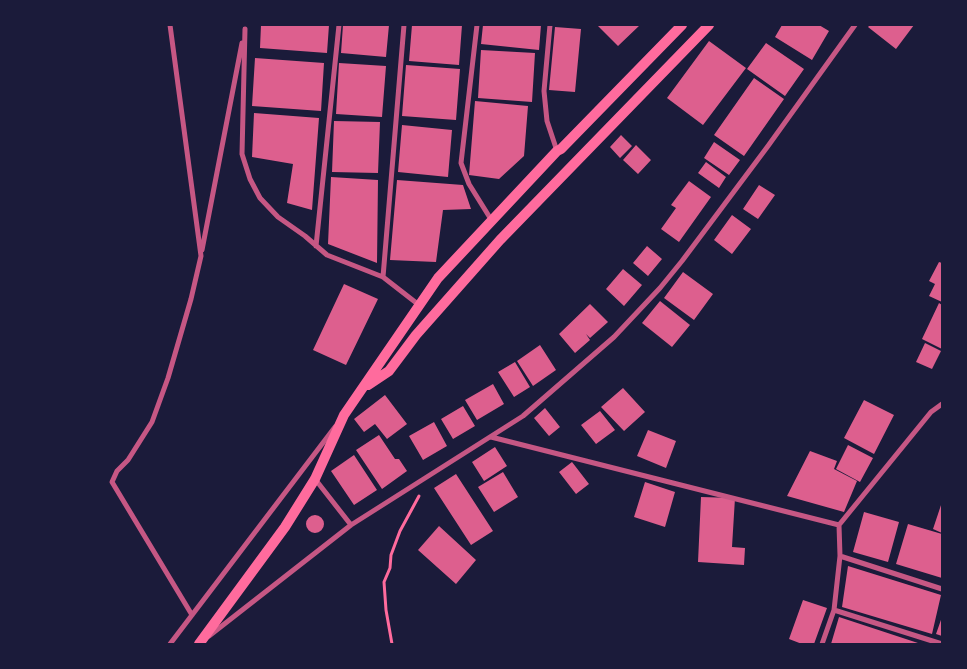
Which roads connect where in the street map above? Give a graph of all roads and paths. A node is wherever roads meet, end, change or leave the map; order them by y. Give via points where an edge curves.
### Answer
1 (170, 25) edge
2 (339, 25) edge
3 (404, 25) edge
4 (477, 25) edge
5 (550, 25) edge
6 (682, 25) edge
7 (709, 25) edge
8 (855, 25) edge
9 (246, 27) edge
10 (557, 152) junction
11 (492, 222) junction
12 (316, 246) junction
13 (201, 256) junction
14 (383, 277) junction
15 (419, 306) junction
16 (363, 389) junction
17 (942, 404) edge
18 (344, 415) junction
19 (491, 437) junction
20 (315, 479) junction
21 (419, 483) junction
22 (351, 525) junction
23 (839, 525) junction
24 (840, 556) junction
25 (942, 588) edge
26 (834, 610) junction
27 (192, 615) junction
28 (170, 644) edge
29 (199, 644) edge
30 (392, 644) edge
31 (822, 644) edge
32 (942, 644) edge

1 - 13 street
2 - 12 street
3 - 14 street
4 - 11 street via 461,163 469,184
5 - 10 street via 544,91 547,121
6 - 10 main road
7 - 16 main road via 500,240 416,335 389,371
8 - 19 street via 757,162 660,288 584,364 523,416
9 - 12 street via 242,154 260,198 278,217
9 - 13 street
10 - 11 main road
11 - 15 main road via 438,278
12 - 14 street via 326,255
13 - 27 street via 168,378 152,422 128,460 116,471 112,482
14 - 15 street
15 - 16 main road
16 - 18 main road
17 - 23 street via 931,412
18 - 20 main road
18 - 27 street
19 - 21 street
19 - 23 street
20 - 22 street
20 - 29 main road via 285,527
21 - 22 street
21 - 30 path via 421,492 400,531 384,582
22 - 29 street
23 - 24 street
24 - 25 street
24 - 26 street
26 - 31 street
26 - 32 street
27 - 28 street

